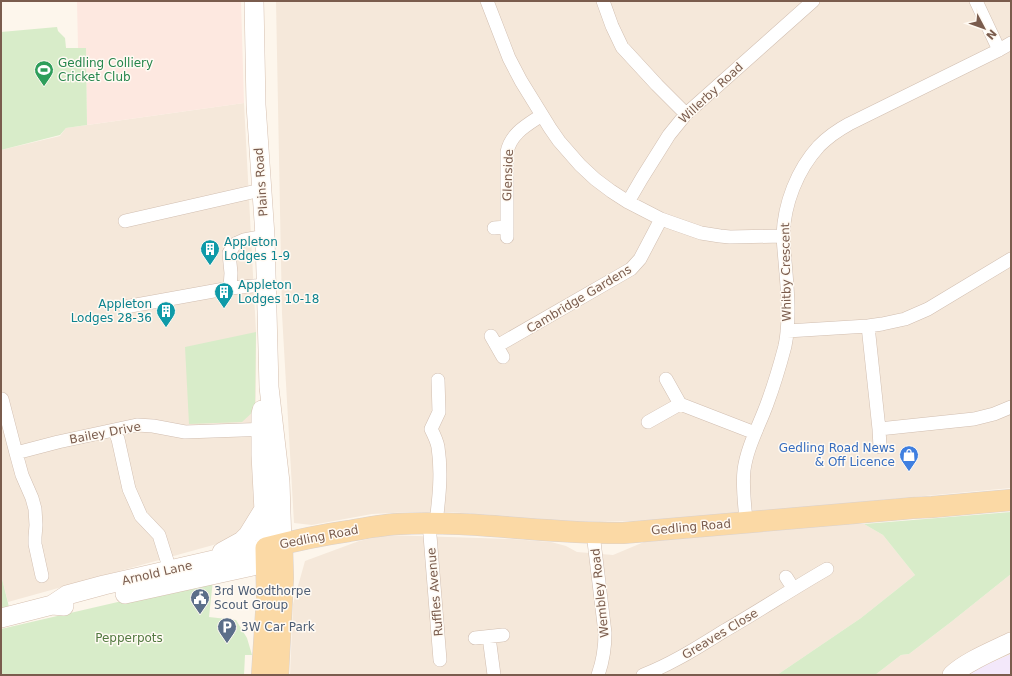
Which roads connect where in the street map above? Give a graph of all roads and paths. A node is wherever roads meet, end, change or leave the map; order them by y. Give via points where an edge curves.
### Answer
1 (254, 1) edge
2 (487, 1) edge
3 (603, 1) edge
4 (813, 1) edge
5 (976, 1) edge
6 (799, 6) edge
7 (1011, 43) edge
8 (1000, 50) junction
9 (686, 114) junction
10 (542, 115) junction
11 (261, 190) junction
12 (628, 202) junction
13 (661, 219) junction
14 (125, 221) dead end
15 (494, 228) dead end
16 (265, 236) junction
17 (783, 236) junction
18 (1011, 258) edge
19 (266, 285) junction
20 (230, 288) junction
21 (125, 307) dead end
22 (868, 326) junction
23 (787, 330) junction
24 (497, 346) dead end
25 (666, 379) dead end
26 (438, 380) dead end
27 (2, 399) edge
28 (680, 404) junction
29 (1011, 407) edge
30 (648, 422) dead end
31 (879, 429) junction
32 (114, 430) junction
33 (267, 430) junction
34 (756, 433) junction
35 (880, 447) dead end
36 (16, 453) junction
37 (1011, 500) edge
38 (264, 509) junction
39 (746, 522) junction
40 (432, 523) junction
41 (593, 533) junction
42 (274, 553) junction
43 (208, 562) junction
44 (827, 569) dead end
45 (170, 570) junction
46 (42, 576) dead end
47 (786, 577) dead end
48 (794, 588) junction
49 (52, 605) junction
50 (1, 618) edge
51 (503, 635) dead end
52 (489, 637) junction
53 (475, 638) dead end
54 (1011, 642) edge
55 (440, 660) dead end
56 (262, 675) edge
57 (278, 675) edge
58 (494, 675) edge
59 (598, 675) edge
60 (643, 675) edge
61 (952, 675) edge

1 - 11 main road, Plains Road
2 - 10 street via 509,58
3 - 9 street via 622,47
4 - 6 street, Willerby Road
5 - 8 street
6 - 9 street, Willerby Road
7 - 8 street, Whitby Crescent
8 - 17 street, Whitby Crescent via 832,134 818,147 798,179 788,202
9 - 12 street, Willerby Road via 669,136
10 - 12 street via 559,141 580,165 600,183
10 - 15 street, Glenside via 519,131 508,147 507,232
11 - 14 street
11 - 16 main road, Plains Road
12 - 13 street
13 - 17 street via 701,233 720,236
13 - 24 street, Cambridge Gardens via 640,259 631,269
16 - 19 main road, Plains Road
16 - 20 street via 234,244 229,253
17 - 23 street, Whitby Crescent
18 - 22 street via 928,309 905,319
19 - 20 street
19 - 33 main road, Plains Road via 269,387
20 - 21 street
22 - 23 street
22 - 31 street
23 - 34 street, Whitby Crescent via 775,383
25 - 28 street
26 - 40 street, Ruffles Avenue via 439,412 431,429 438,446 440,482
27 - 36 street
28 - 30 street
28 - 34 street
29 - 31 street via 974,419
31 - 35 street
32 - 33 street, Bailey Drive via 137,425 185,432
32 - 36 street, Bailey Drive
32 - 45 street via 129,489 141,516 160,535
33 - 38 main road, Plains Road
33 - 42 main road, Plains Road via 280,482
34 - 39 street, Whitby Crescent via 744,472
36 - 46 street via 35,509 35,544
37 - 39 main road, Gedling Road
38 - 42 main road, Plains Road
38 - 43 main road via 242,541
39 - 41 main road, Gedling Road
40 - 41 main road, Gedling Road
40 - 42 main road, Gedling Road via 371,527 307,553
40 - 55 street, Ruffles Avenue
41 - 59 street, Wembley Road via 605,633 603,660
42 - 43 main road, Arnold Lane
42 - 49 main road, Arnold Lane via 68,606
42 - 56 main road via 267,597
42 - 57 main road via 283,578
43 - 45 main road, Arnold Lane
44 - 48 street, Greaves Close
45 - 49 main road, Arnold Lane via 67,595
47 - 48 street
48 - 60 street, Greaves Close via 694,650
49 - 50 main road, Arnold Lane
51 - 52 street
52 - 53 street
52 - 58 street
54 - 61 main road via 969,663

